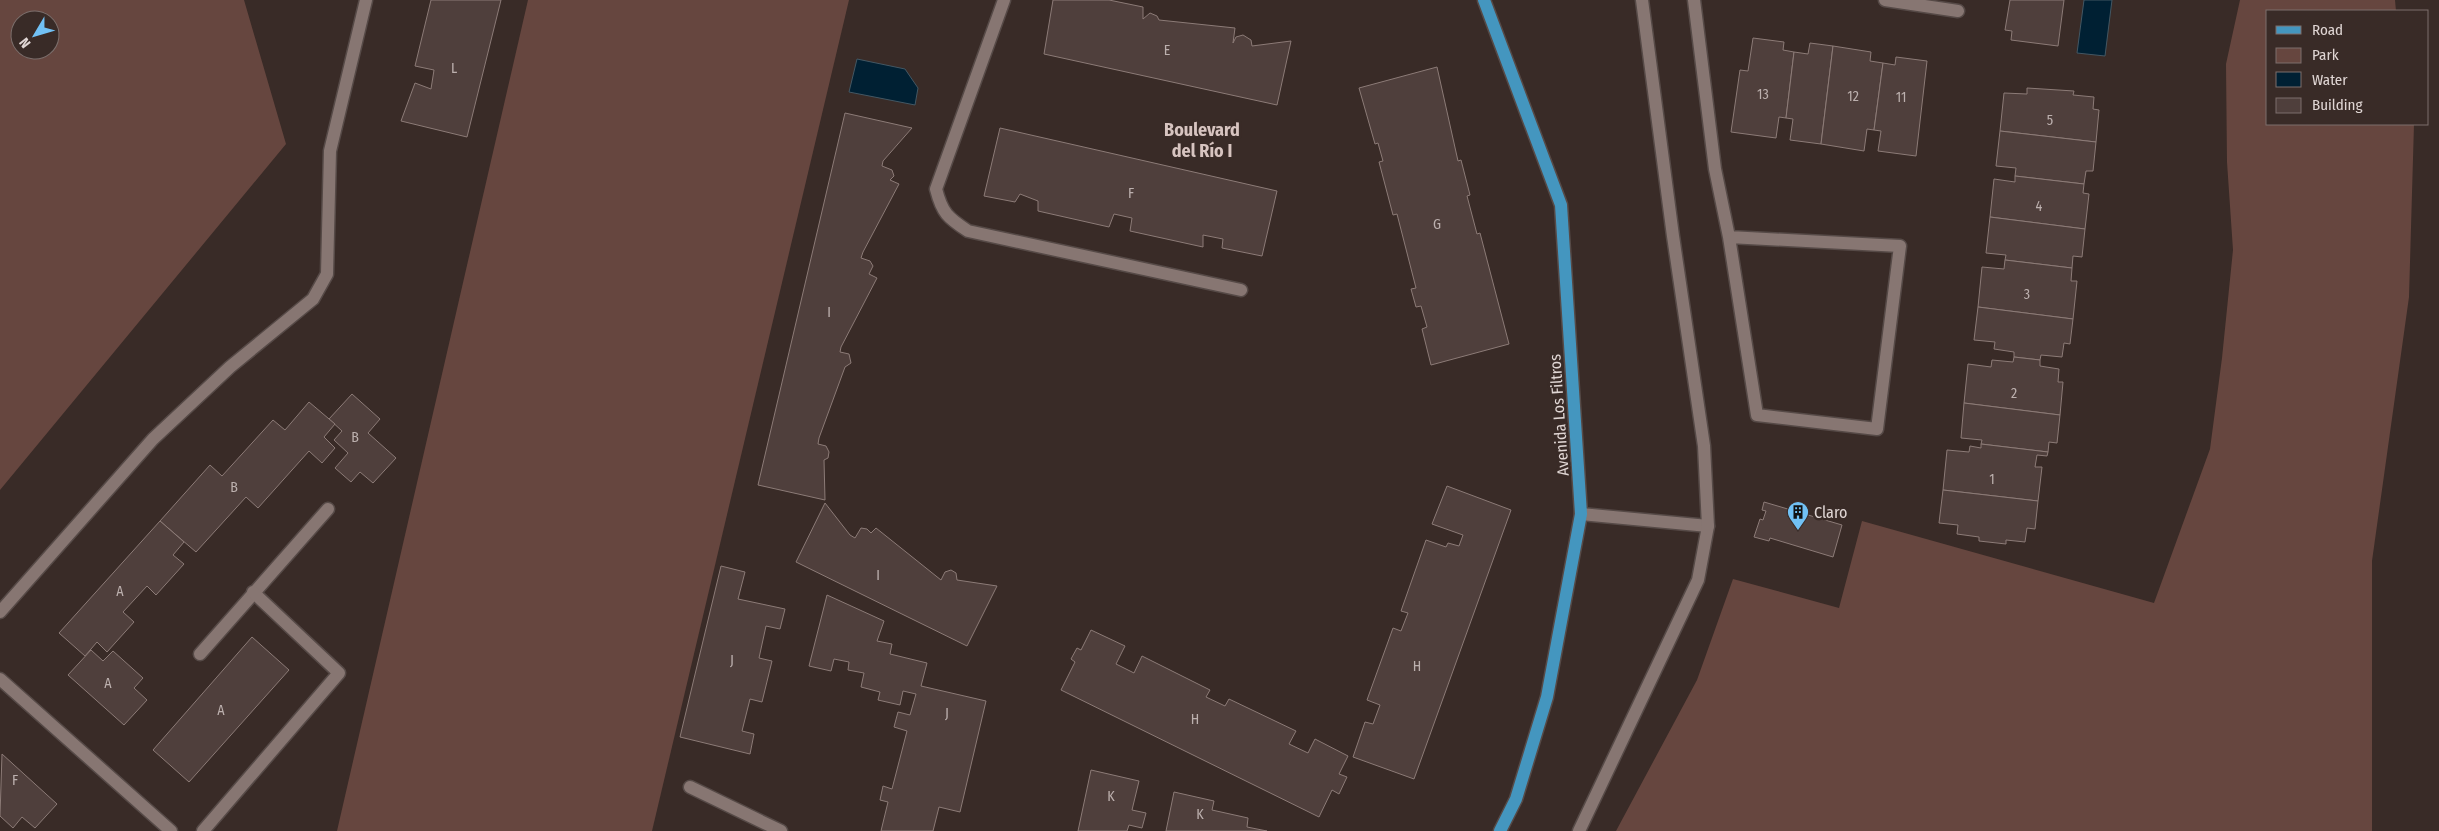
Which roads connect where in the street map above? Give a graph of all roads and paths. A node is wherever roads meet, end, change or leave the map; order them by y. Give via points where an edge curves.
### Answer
1 (366, 0) edge
2 (1004, 0) edge
3 (1484, 0) edge
4 (1642, 0) edge
5 (1694, 0) edge
6 (1885, 0) edge
7 (1958, 11) dead end
8 (1729, 237) junction
9 (1242, 290) dead end
10 (328, 509) dead end
11 (1581, 514) junction
12 (1708, 526) junction
13 (253, 592) junction
14 (0, 612) edge
15 (200, 654) dead end
16 (0, 679) edge
17 (690, 787) dead end
18 (171, 831) edge
19 (203, 831) edge
20 (781, 831) edge
21 (1500, 831) edge
22 (1579, 831) edge

1 - 14 street via 330,151 327,274 313,299 230,367 153,439
2 - 9 street via 936,189 940,206 950,220 968,231
3 - 11 main road, Avenida Los Filtros via 1561,205
4 - 12 street via 1704,446
5 - 8 street via 1716,168
6 - 7 street
8 - 8 street via 1757,415 1877,429 1900,246
10 - 13 street
11 - 12 street
11 - 21 main road, Avenida Los Filtros via 1547,697 1516,799
12 - 22 street via 1698,580
13 - 15 street
13 - 19 street via 339,674
16 - 18 street
17 - 20 street

